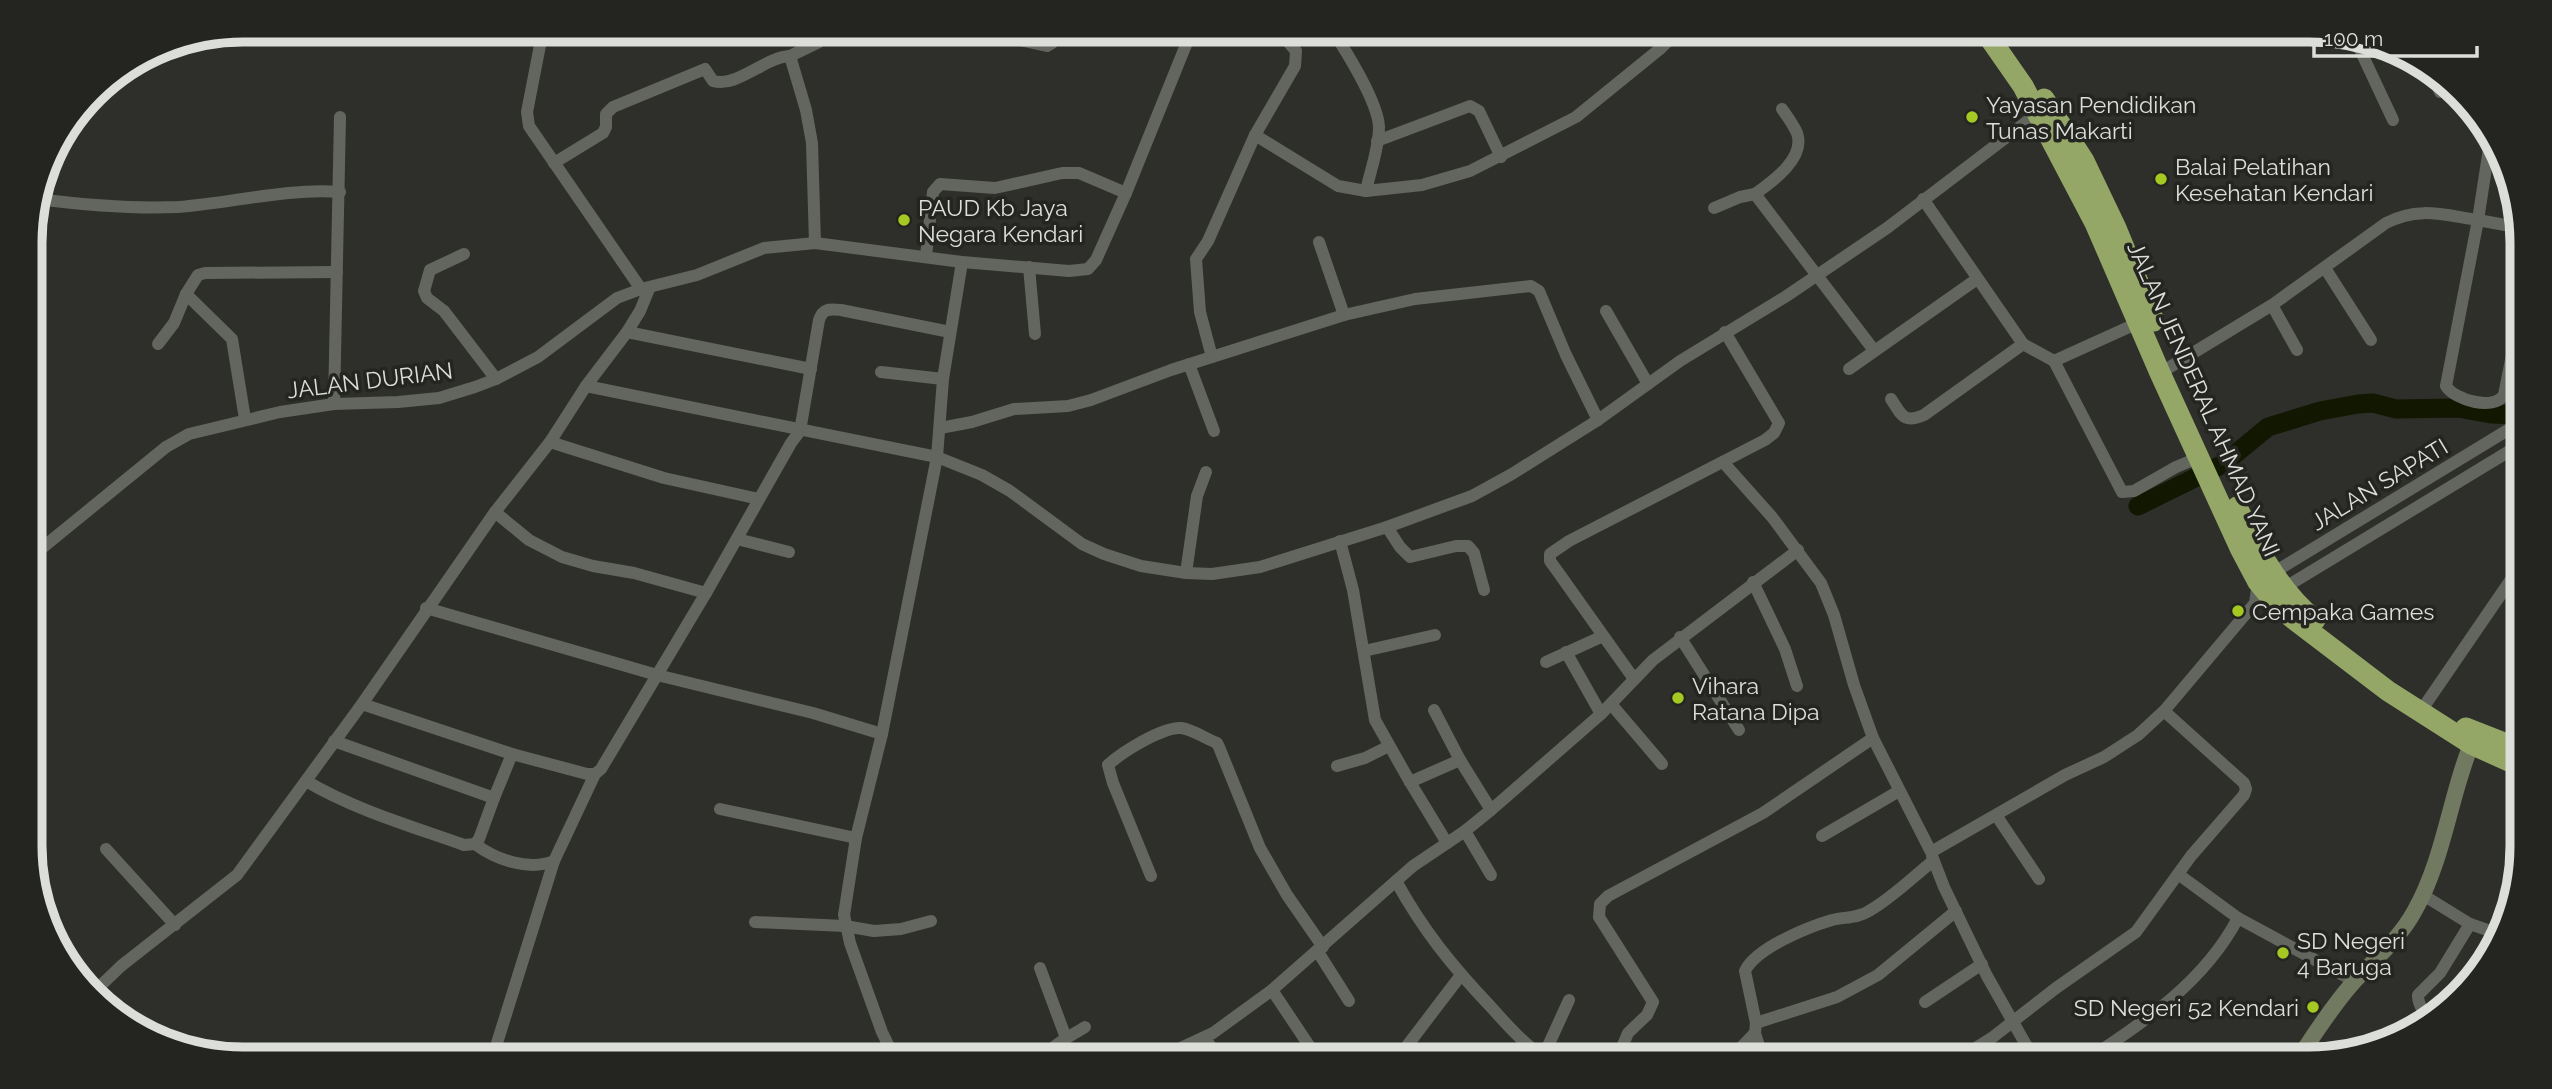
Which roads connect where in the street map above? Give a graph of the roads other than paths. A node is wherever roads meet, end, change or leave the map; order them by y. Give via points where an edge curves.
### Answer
1 (541, 42) edge
2 (819, 42) edge
3 (1029, 42) edge
4 (1052, 42) edge
5 (1187, 42) edge
6 (1289, 42) edge
7 (1339, 42) edge
8 (1666, 42) edge
9 (1993, 42) edge
10 (2006, 42) edge
11 (2360, 49) edge
12 (790, 56) junction
13 (1782, 109) dead end
14 (2043, 110) junction
15 (340, 117) dead end
16 (2393, 120) dead end
17 (1255, 135) junction
18 (1377, 141) junction
19 (2488, 153) edge
20 (1501, 157) junction
21 (554, 163) junction
22 (1366, 191) junction
23 (340, 192) junction
24 (1126, 194) junction
25 (1755, 194) junction
26 (1923, 199) junction
27 (47, 200) edge
28 (1714, 208) dead end
29 (2478, 220) junction
30 (2509, 226) edge
31 (1319, 242) dead end
32 (815, 243) junction
33 (464, 254) dead end
34 (926, 256) junction
35 (962, 261) junction
36 (1029, 267) junction
37 (2325, 268) junction
38 (337, 272) junction
39 (1816, 275) junction
40 (1977, 279) junction
41 (645, 289) junction
42 (186, 294) junction
43 (2272, 305) junction
44 (1606, 311) dead end
45 (1344, 315) junction
46 (2140, 322) junction
47 (627, 332) junction
48 (950, 332) junction
49 (1725, 332) junction
50 (1035, 334) dead end
51 (2371, 340) dead end
52 (2023, 344) junction
53 (158, 345) dead end
54 (1873, 349) junction
55 (2297, 350) dead end
56 (1212, 357) junction
57 (2054, 361) junction
58 (1189, 364) junction
59 (2510, 365) edge
60 (811, 369) junction
61 (1849, 369) dead end
62 (2166, 370) junction
63 (881, 372) dead end
64 (943, 379) junction
65 (496, 380) junction
66 (1648, 384) junction
67 (586, 386) junction
68 (1891, 399) dead end
69 (334, 404) junction
70 (245, 419) junction
71 (1598, 420) junction
72 (940, 428) junction
73 (2510, 429) edge
74 (800, 431) junction
75 (1214, 431) dead end
76 (550, 442) junction
77 (2510, 450) edge
78 (937, 457) junction
79 (1723, 462) junction
80 (2211, 469) junction
81 (1206, 472) dead end
82 (759, 499) junction
83 (495, 512) junction
84 (1387, 527) junction
85 (737, 539) junction
86 (1340, 541) junction
87 (42, 548) edge
88 (1798, 550) junction
89 (789, 552) dead end
90 (1186, 573) junction
91 (2510, 581) edge
92 (1753, 582) junction
93 (2268, 589) junction
94 (1484, 590) dead end
95 (706, 593) junction
96 (426, 608) junction
97 (1435, 635) dead end
98 (1603, 636) junction
99 (1680, 637) junction
100 (1364, 651) junction
101 (1566, 652) junction
102 (1546, 662) dead end
103 (657, 675) junction
104 (1634, 679) junction
105 (1797, 686) dead end
106 (362, 704) junction
107 (1611, 704) junction
108 (2426, 705) junction
109 (1434, 710) dead end
110 (2164, 711) junction
111 (1601, 714) junction
112 (1739, 730) dead end
113 (882, 734) junction
114 (1873, 737) junction
115 (2473, 738) junction
116 (334, 741) junction
117 (1389, 746) junction
118 (2510, 747) edge
119 (512, 754) junction
120 (1460, 760) junction
121 (2510, 760) edge
122 (1662, 764) dead end
123 (1337, 766) dead end
124 (595, 774) junction
125 (306, 781) junction
126 (1410, 782) junction
127 (1899, 791) junction
128 (494, 798) junction
129 (720, 809) dead end
130 (1491, 810) junction
131 (1996, 815) junction
132 (1465, 831) junction
133 (1822, 836) dead end
134 (856, 838) junction
135 (1447, 843) junction
136 (475, 844) junction
137 (106, 849) dead end
138 (1932, 857) junction
139 (554, 861) junction
140 (2178, 874) junction
141 (1151, 876) dead end
142 (1491, 876) dead end
143 (2039, 879) dead end
144 (1396, 881) junction
145 (2423, 895) junction
146 (1956, 911) junction
147 (2238, 918) junction
148 (931, 921) dead end
149 (755, 922) dead end
150 (2470, 924) junction
151 (175, 925) junction
152 (845, 926) junction
153 (2491, 931) edge
154 (1320, 949) junction
155 (1982, 964) junction
156 (1040, 968) dead end
157 (1461, 975) junction
158 (2354, 981) junction
159 (100, 986) edge
160 (1272, 990) junction
161 (1569, 1000) dead end
162 (1349, 1001) dead end
163 (1924, 1002) dead end
164 (2424, 1011) edge
165 (2012, 1020) junction
166 (1084, 1027) dead end
167 (1755, 1028) junction
168 (1066, 1038) junction
169 (1205, 1038) junction
170 (496, 1047) edge
171 (889, 1047) edge
172 (1055, 1047) edge
173 (1184, 1047) edge
174 (1211, 1047) edge
175 (1310, 1047) edge
176 (1406, 1047) edge
177 (1532, 1047) edge
178 (1549, 1047) edge
179 (1623, 1047) edge
180 (1740, 1047) edge
181 (1760, 1047) edge
182 (1977, 1047) edge
183 (2027, 1047) edge
184 (2105, 1047) edge
185 (2306, 1047) edge

1 - 21 street via 527,112
2 - 12 street
3 - 4 street via 1047,46
5 - 24 street, JALAN DURIAN
6 - 17 street via 1297,60
7 - 18 street via 1374,110
8 - 20 street via 1576,117
9 - 14 highway, JALAN JENDERAL AHMAD YANI
10 - 14 highway, JALAN JENDERAL AHMAD YANI
11 - 16 street
12 - 21 street via 724,82 713,81 705,69 612,107 603,133
12 - 32 street via 811,143
13 - 25 street via 1798,143 1782,174
14 - 26 street
14 - 46 highway, JALAN JENDERAL AHMAD YANI
14 - 62 highway, JALAN JENDERAL AHMAD YANI via 2084,161 2116,228
15 - 23 street
17 - 22 street via 1338,186
17 - 56 street via 1196,259 1200,312
18 - 20 street via 1470,106 1479,111
18 - 22 street
19 - 29 street
20 - 22 street via 1422,185
21 - 41 street
23 - 27 street via 150,208
23 - 38 street
24 - 34 street via 1079,173 995,188 940,184 933,192
24 - 36 street, JALAN DURIAN via 1092,267 1069,271
25 - 28 street
25 - 39 street
26 - 39 street
26 - 40 street
29 - 30 street
29 - 37 street via 2405,213
29 - 59 street via 2446,386 2451,394 2493,404 2504,395
31 - 45 street
32 - 34 street, JALAN DURIAN
32 - 41 street, JALAN DURIAN via 755,250 698,275
33 - 65 street via 430,270 424,291
34 - 35 street, JALAN DURIAN
35 - 36 street, JALAN DURIAN
35 - 48 street
36 - 50 street
37 - 43 street
37 - 51 street
38 - 42 street via 205,273 198,275
38 - 69 street
39 - 49 street
39 - 54 street
40 - 52 street
40 - 54 street
41 - 47 street via 640,311
41 - 65 street, JALAN DURIAN via 601,308 538,356
42 - 53 street
42 - 70 street via 232,339
43 - 55 street
43 - 62 street
44 - 66 street
45 - 56 street
45 - 71 street via 1437,295 1535,288
46 - 57 street
46 - 62 highway, JALAN JENDERAL AHMAD YANI
47 - 60 street
47 - 67 street
48 - 60 street via 827,309 819,320
48 - 64 street
49 - 66 street
49 - 79 street via 1779,423 1766,440
52 - 57 street
52 - 68 street via 1924,415 1903,418
54 - 61 street
56 - 58 street
57 - 80 street via 2122,492 2134,491 2176,467
58 - 72 street via 1068,406 1014,409
58 - 75 street
60 - 74 street
62 - 80 highway, JALAN JENDERAL AHMAD YANI
63 - 64 street
64 - 72 street
65 - 69 street, JALAN DURIAN via 439,398
66 - 71 street
67 - 74 street
67 - 76 street
69 - 70 street, JALAN DURIAN
70 - 87 street, JALAN DURIAN via 189,434 166,447
71 - 84 street via 1472,496
72 - 78 street
73 - 93 street, JALAN SAPATI
74 - 78 street
74 - 82 street
76 - 82 street via 664,478
76 - 83 street
77 - 93 street, JALAN SAPATI
78 - 90 street via 1000,486 1082,544 1141,566
78 - 113 street
79 - 88 street
79 - 98 street via 1550,554 1550,561
80 - 93 highway, JALAN JENDERAL AHMAD YANI via 2261,556
81 - 90 street via 1197,496
82 - 85 street
83 - 95 street via 529,540 562,557
83 - 96 street
84 - 86 street
84 - 94 street via 1410,557 1468,546
85 - 89 street
85 - 95 street
86 - 90 street via 1260,567
86 - 100 street
88 - 92 street
88 - 114 street via 1821,583
91 - 108 street
92 - 99 street
92 - 105 street
93 - 108 highway, JALAN JENDERAL AHMAD YANI via 2297,604
93 - 110 street
93 - 115 highway, JALAN JENDERAL AHMAD YANI via 2291,617 2388,691
95 - 103 street
96 - 103 street
96 - 106 street
97 - 100 street
98 - 101 street
98 - 104 street
99 - 104 street
99 - 112 street
100 - 117 street via 1375,720
101 - 102 street
101 - 111 street
103 - 113 street
103 - 124 street
104 - 107 street
106 - 116 street
106 - 119 street
107 - 111 street
107 - 122 street
108 - 115 highway, JALAN JENDERAL AHMAD YANI
109 - 120 street
110 - 131 street via 2127,743
110 - 140 street via 2246,789
111 - 130 street
113 - 134 street
114 - 127 street
114 - 179 street via 1763,813 1600,904 1600,917 1653,1002
115 - 118 highway, JALAN JENDERAL AHMAD YANI
115 - 121 highway, JALAN JENDERAL AHMAD YANI
115 - 145 street
116 - 125 street
116 - 128 street
117 - 123 street
117 - 126 street
119 - 124 street
119 - 128 street
120 - 126 street
120 - 130 street
124 - 139 street
125 - 136 street via 368,811 464,845
125 - 151 street via 237,875
126 - 135 street
127 - 133 street
127 - 138 street
128 - 136 street
129 - 134 street
130 - 132 street
131 - 138 street
131 - 143 street
132 - 135 street
132 - 142 street
134 - 152 street
135 - 144 street
136 - 139 street via 535,867
137 - 151 street
138 - 146 street
138 - 167 street via 1872,910 1810,928 1752,959 1745,971
139 - 170 street
140 - 147 street
140 - 165 street via 2136,932
141 - 154 street via 1108,765 1158,734 1180,728 1217,743 1260,848
144 - 154 street
144 - 157 street via 1430,939
145 - 150 street
145 - 158 street via 2398,936
146 - 155 street
146 - 167 street via 1878,975 1838,997
147 - 158 street
147 - 184 street via 2206,966 2178,994
148 - 152 street via 887,930
149 - 152 street
150 - 153 street
150 - 164 street via 2440,973 2418,995
151 - 159 street
152 - 171 street
154 - 160 street
154 - 162 street
155 - 163 street
155 - 165 street
156 - 168 street
157 - 176 street
157 - 177 street
158 - 185 street
160 - 169 street
160 - 175 street
161 - 178 street
165 - 182 street
165 - 183 street
166 - 168 street
167 - 180 street
167 - 181 street
168 - 172 street
169 - 173 street
169 - 174 street

